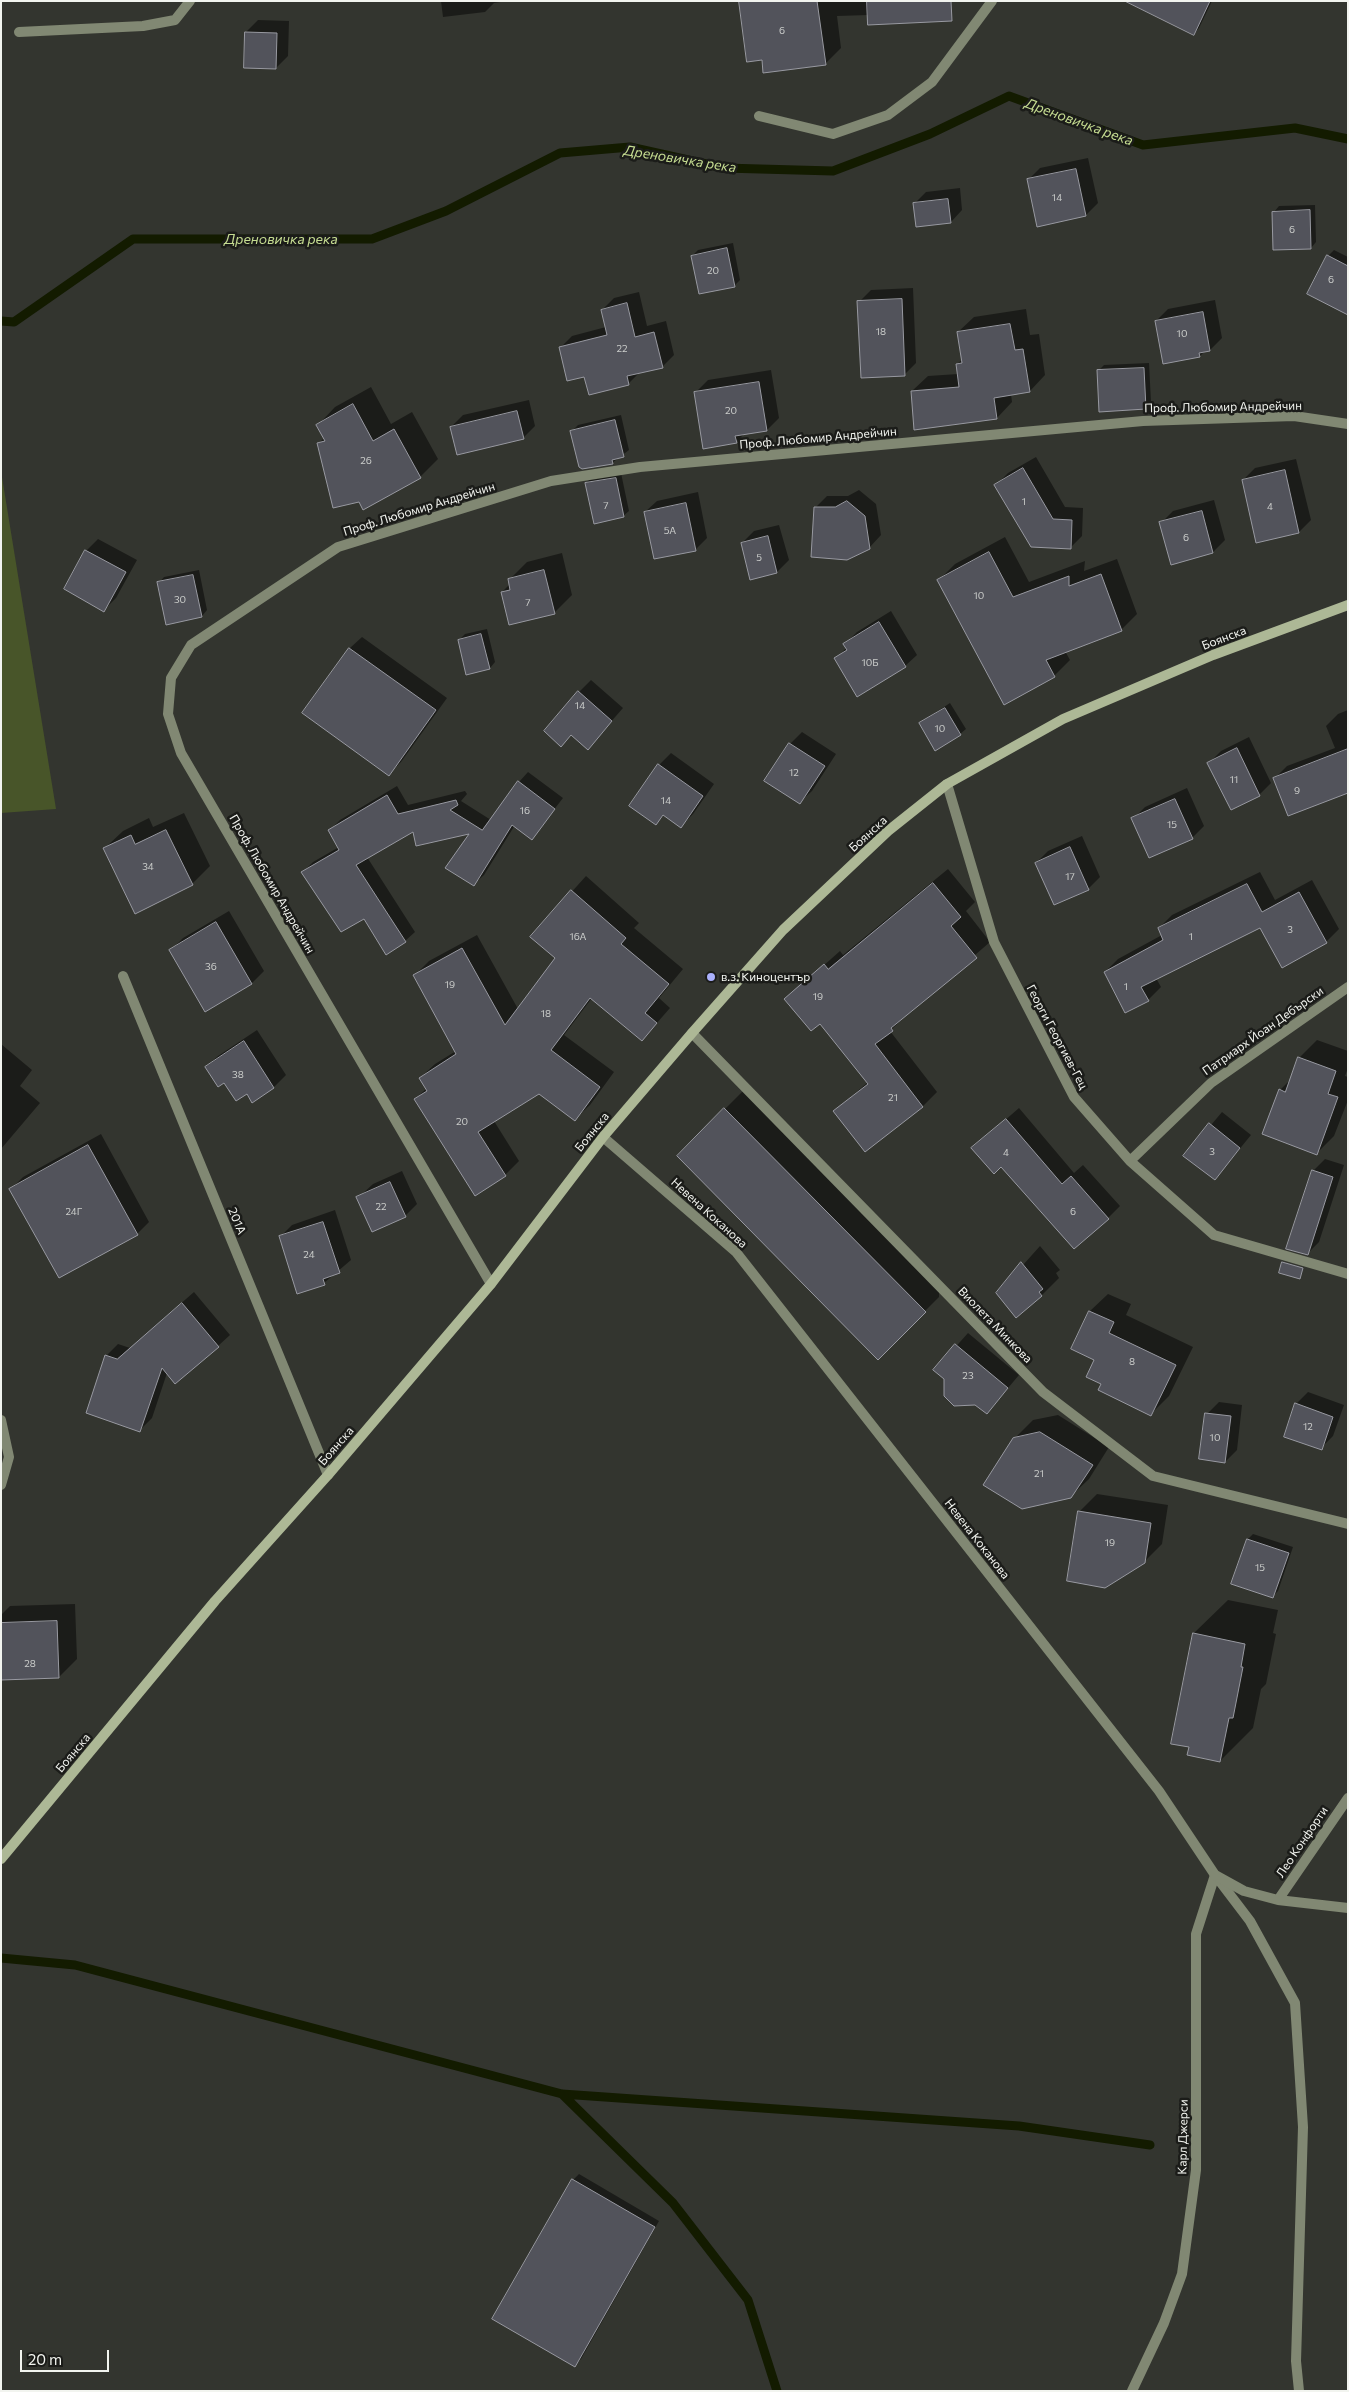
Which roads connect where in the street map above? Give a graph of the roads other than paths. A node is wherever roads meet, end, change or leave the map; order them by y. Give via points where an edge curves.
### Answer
1 (190, 1) edge
2 (992, 1) edge
3 (19, 32) dead end
4 (759, 116) dead end
5 (1348, 424) edge
6 (1348, 605) edge
7 (948, 784) junction
8 (124, 976) dead end
9 (1348, 987) edge
10 (692, 1033) junction
11 (603, 1137) junction
12 (1130, 1161) junction
13 (1348, 1274) edge
14 (491, 1284) junction
15 (1, 1420) edge
16 (328, 1475) junction
17 (1, 1485) edge
18 (1348, 1524) edge
19 (1348, 1798) edge
20 (1, 1859) edge
21 (1215, 1875) junction
22 (1278, 1900) junction
23 (1348, 1908) edge
24 (1132, 2391) edge
25 (1299, 2391) edge

1 - 3 street via 175,20 142,26
2 - 4 street via 932,82 888,115 833,134
5 - 14 street, Проф. Любомир Андрейчин via 1294,416 1143,421 650,466 551,481 338,547 192,645 171,678 168,714 181,753
6 - 7 main road, Боянска via 1213,655 1062,719
7 - 10 main road, Боянска via 888,832 783,930
7 - 12 street, Георги Георгиев-Гец via 994,942 1074,1097
8 - 16 street, 201А
9 - 12 street, Патриарх Йоан Дебърски via 1211,1083
10 - 11 main road, Боянска
10 - 18 street, Виолета Минкова via 1043,1392 1153,1476
11 - 14 main road, Боянска
11 - 21 street, Невена Коканова via 736,1252 1158,1791
12 - 13 street, Георги Георгиев-Гец via 1214,1235
14 - 16 main road, Боянска
15 - 17 street via 9,1456
16 - 20 main road, Боянска via 215,1601
19 - 22 street, Лео Конфорти
21 - 22 street, Невена Коканова via 1244,1891
21 - 24 street, Карл Джерси via 1196,1934 1196,2170 1182,2274 1164,2324
21 - 25 street via 1250,1921 1295,2003 1303,2127 1296,2361
22 - 23 street, Невена Коканова

